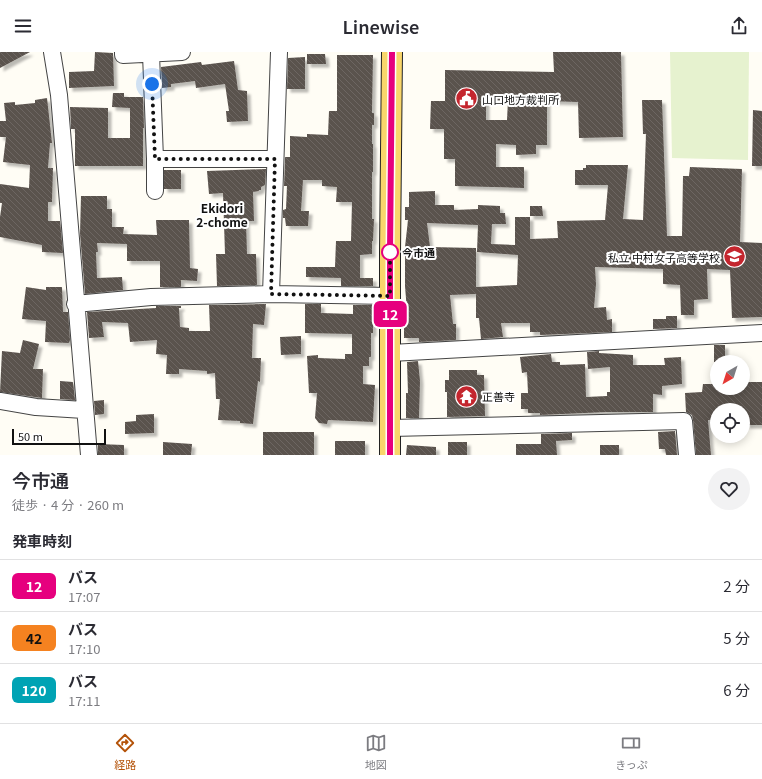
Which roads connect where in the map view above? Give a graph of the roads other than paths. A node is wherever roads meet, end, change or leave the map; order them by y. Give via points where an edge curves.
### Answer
1 (52, 52) edge
2 (123, 52) edge
3 (182, 52) edge
4 (279, 52) edge
5 (392, 52) edge
6 (151, 54) junction
7 (155, 159) junction
8 (275, 159) junction
9 (155, 190) dead end
10 (271, 294) junction
11 (390, 296) junction
12 (75, 304) junction
13 (762, 333) edge
14 (391, 353) junction
15 (0, 402) edge
16 (84, 410) junction
17 (390, 428) junction
18 (88, 455) edge
19 (390, 455) edge
20 (687, 455) edge

1 - 12 street via 59,95
2 - 6 street via 123,55
3 - 6 street
4 - 8 street
5 - 11 main road
6 - 7 street
7 - 8 street
7 - 9 street
8 - 10 street
10 - 11 street
10 - 12 street via 151,297
11 - 14 main road
12 - 16 street
13 - 14 street
14 - 17 main road
15 - 16 street
16 - 18 street
17 - 19 main road
17 - 20 street via 684,421

